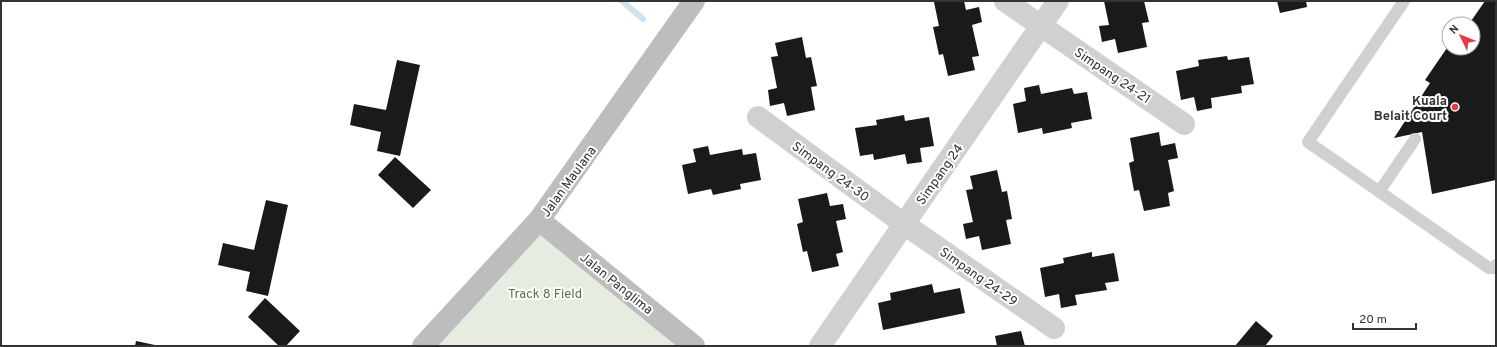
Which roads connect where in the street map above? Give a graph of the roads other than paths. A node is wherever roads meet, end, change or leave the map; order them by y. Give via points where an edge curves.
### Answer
1 (694, 1) edge
2 (1006, 1) edge
3 (1058, 1) edge
4 (1404, 1) edge
5 (1041, 26) junction
6 (758, 117) dead end
7 (1184, 124) dead end
8 (1415, 139) dead end
9 (1379, 192) junction
10 (539, 220) junction
11 (904, 224) junction
12 (1496, 265) edge
13 (1054, 328) dead end
14 (423, 346) edge
15 (694, 346) edge
16 (820, 346) edge

1 - 10 main road, Jalan Maulana
2 - 5 street, Simpang 24-21
3 - 5 street, Simpang 24
4 - 9 lane via 1308,142
5 - 7 street, Simpang 24-21
5 - 11 street, Simpang 24
6 - 11 street, Simpang 24-30
8 - 9 lane
9 - 12 lane via 1489,268
10 - 14 main road, Jalan Maulana
10 - 15 main road, Jalan Panglima
11 - 13 street, Simpang 24-29
11 - 16 street, Simpang 24

